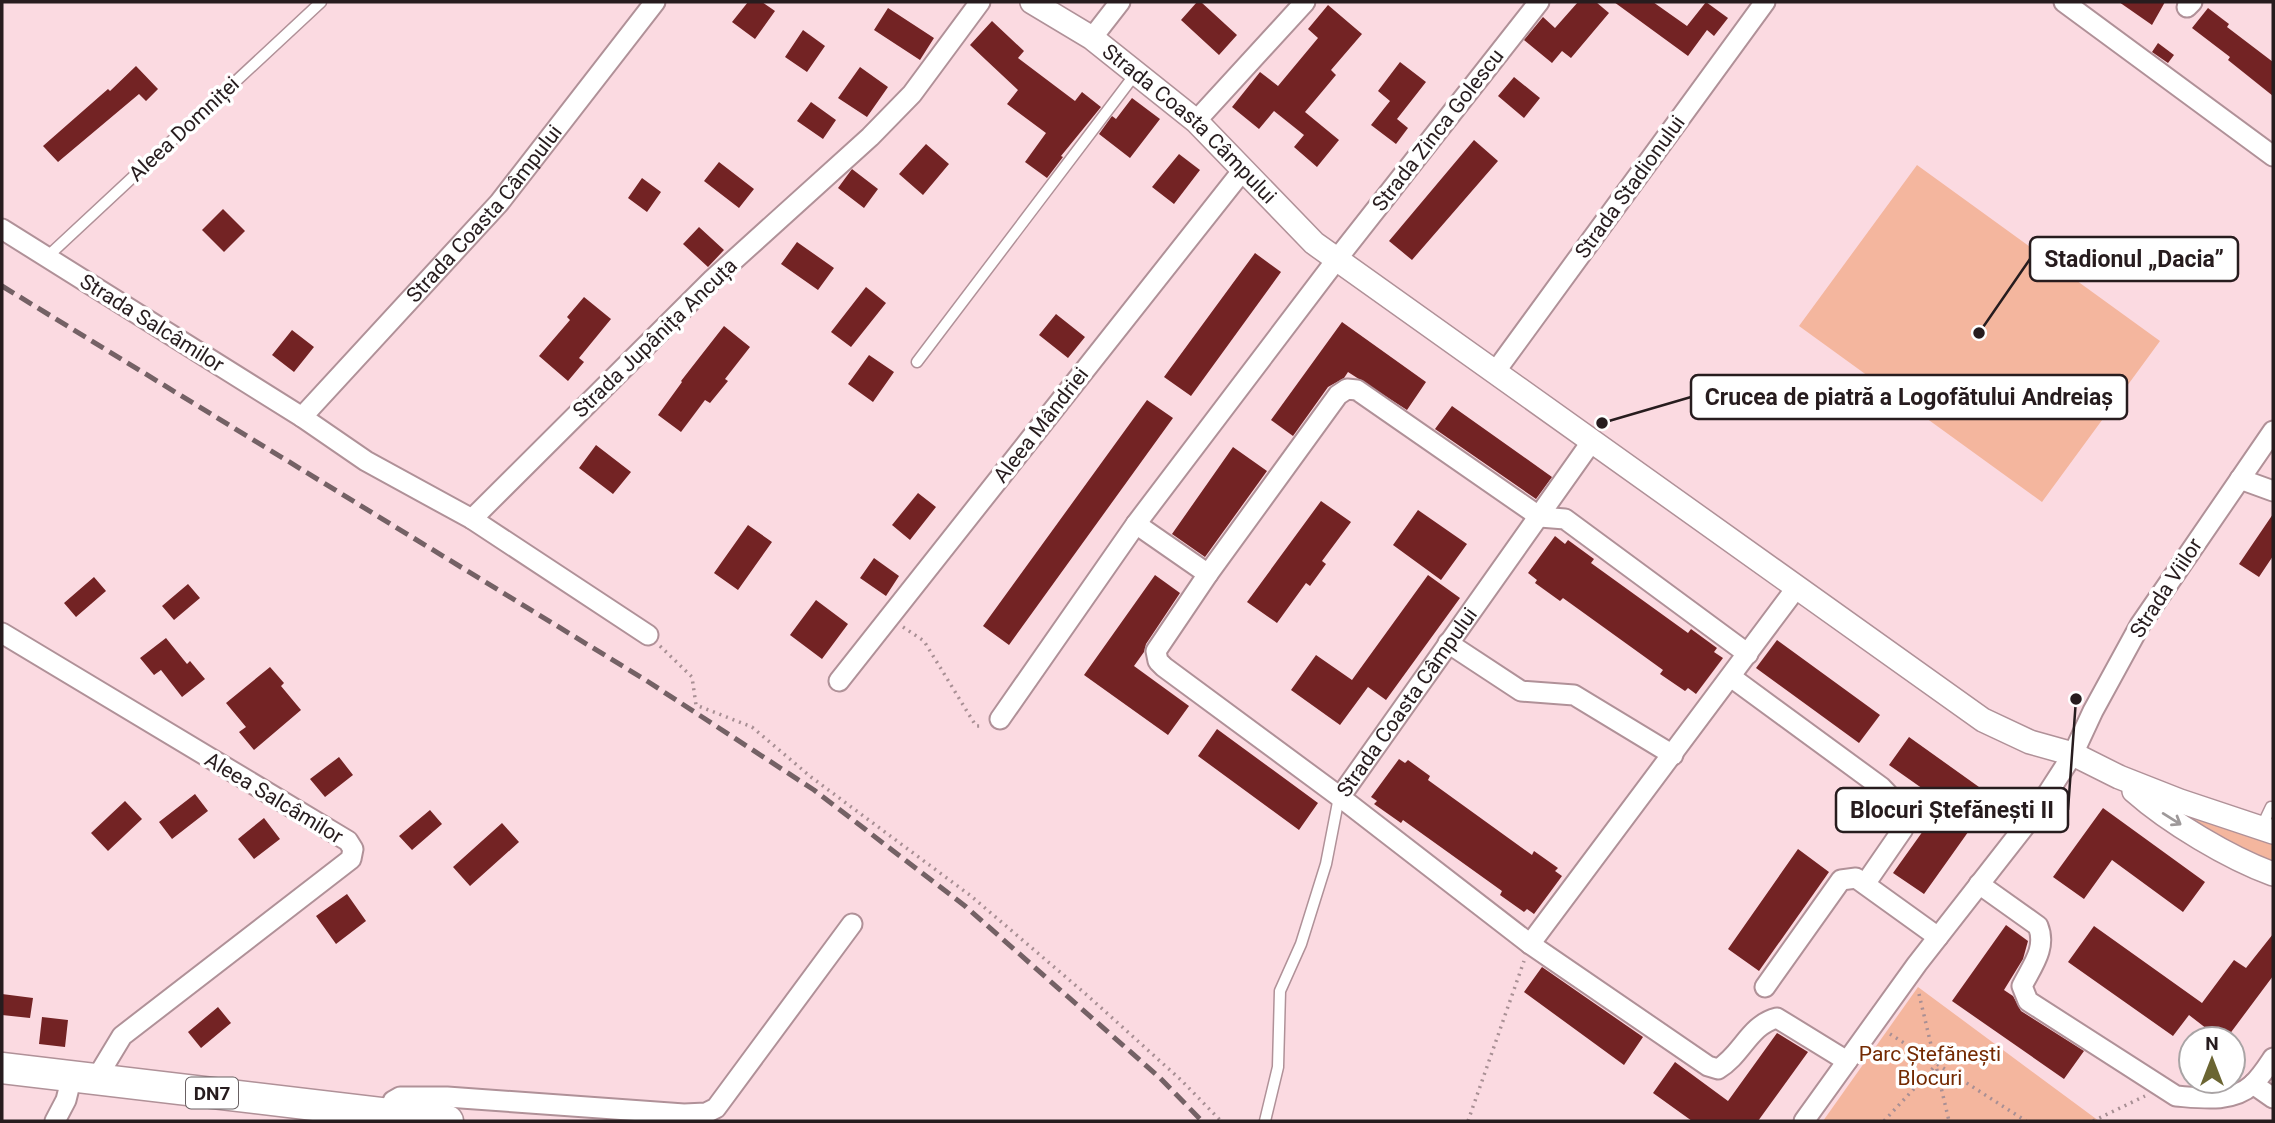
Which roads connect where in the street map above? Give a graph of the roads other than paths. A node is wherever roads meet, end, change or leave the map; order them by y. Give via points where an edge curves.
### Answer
1 (321, 2) edge
2 (654, 2) edge
3 (981, 2) edge
4 (1031, 2) edge
5 (1120, 2) edge
6 (1305, 2) edge
7 (1539, 2) edge
8 (1765, 2) edge
9 (2064, 2) edge
10 (1092, 38) junction
11 (1136, 73) junction
12 (1196, 121) junction
13 (2273, 156) edge
14 (1243, 170) junction
15 (2, 229) edge
16 (47, 257) junction
17 (1337, 259) junction
18 (917, 362) dead end
19 (1495, 372) junction
20 (302, 417) junction
21 (2273, 432) edge
22 (1592, 441) junction
23 (2240, 479) junction
24 (2273, 491) edge
25 (1540, 517) junction
26 (472, 519) junction
27 (1136, 524) junction
28 (1208, 574) junction
29 (1797, 587) junction
30 (2, 633) edge
31 (648, 635) road end
32 (1448, 643) junction
33 (1748, 654) junction
34 (1731, 677) junction
35 (839, 681) dead end
36 (1000, 719) road end
37 (2073, 754) junction
38 (1673, 755) junction
39 (2119, 777) junction
40 (1340, 796) junction
41 (2271, 807) dead end
42 (2267, 830) edge
43 (2273, 874) edge
44 (1864, 884) junction
45 (1979, 884) junction
46 (852, 924) dead end
47 (1938, 937) junction
48 (1530, 944) junction
49 (1765, 987) dead end
50 (2273, 1058) edge
51 (1847, 1060) junction
52 (2, 1068) edge
53 (84, 1077) junction
54 (2253, 1084) junction
55 (2273, 1098) edge
56 (388, 1118) edge
57 (55, 1121) edge
58 (448, 1121) edge
59 (1265, 1121) edge
60 (1804, 1121) edge

1 - 16 lane, Aleea Domniței
2 - 20 street, Strada Coasta Câmpului via 499,203
3 - 26 street, Strada Jupânița Ancuța via 912,94 870,137 713,279
4 - 10 street, Strada Coasta Câmpului
5 - 10 street
6 - 12 street
7 - 17 street, Strada Zinca Golescu
8 - 19 street, Strada Stadionului
9 - 13 street
10 - 11 street, Strada Coasta Câmpului
11 - 12 street, Strada Coasta Câmpului
11 - 18 lane
12 - 14 street, Strada Coasta Câmpului
14 - 17 street, Strada Coasta Câmpului via 1314,243
14 - 35 street, Aleea Mândriei
15 - 16 street, Strada Salcâmilor
16 - 20 street, Strada Salcâmilor
17 - 19 street, Strada Coasta Câmpului
17 - 27 street
19 - 22 street, Strada Coasta Câmpului
20 - 26 street, Strada Salcâmilor via 366,461
21 - 23 street, Strada Viilor
22 - 25 street, Strada Coasta Câmpului
22 - 29 street, Strada Coasta Câmpului
23 - 24 street
23 - 37 street, Strada Viilor via 2140,625
25 - 28 street via 1357,390 1347,389 1338,395
25 - 32 street, Strada Coasta Câmpului
25 - 33 street via 1565,519
26 - 31 street
27 - 28 street
27 - 36 street
28 - 40 street via 1156,651 1158,661
29 - 33 street
29 - 37 street, Strada Coasta Câmpului via 1983,720 2030,742
30 - 53 street, Aleea Salcâmilor via 353,849 351,859 122,1037
32 - 38 street via 1521,691 1574,695
32 - 40 street, Strada Coasta Câmpului
33 - 34 street
34 - 38 street
34 - 44 street via 1881,786 1897,803 1902,829
37 - 39 street, Strada Coasta Câmpului
37 - 45 street via 2035,813
38 - 48 street
39 - 42 street, Strada Coasta Câmpului
39 -> 43 street, Strada Coasta Câmpului via 2149,804 2218,847
40 - 48 street, Strada Coasta Câmpului
40 - 59 lane via 1326,864 1301,944 1280,991 1278,1067
41 - 42 lane
44 - 47 street
44 - 49 street via 1856,878 1841,880
45 - 47 street
45 - 54 street via 2038,926 2041,948 2022,986 2028,1001 2176,1096 2238,1095
46 - 56 street via 716,1108 706,1113 400,1097 393,1101
47 - 51 street
48 - 51 street, Strada Coasta Câmpului via 1708,1066 1718,1069 1727,1063 1763,1022 1777,1018
50 - 54 street
51 - 60 street
52 - 53 main road, DN7
53 - 56 main road, DN7
53 - 57 street
54 - 55 street
56 - 58 main road, DN7

